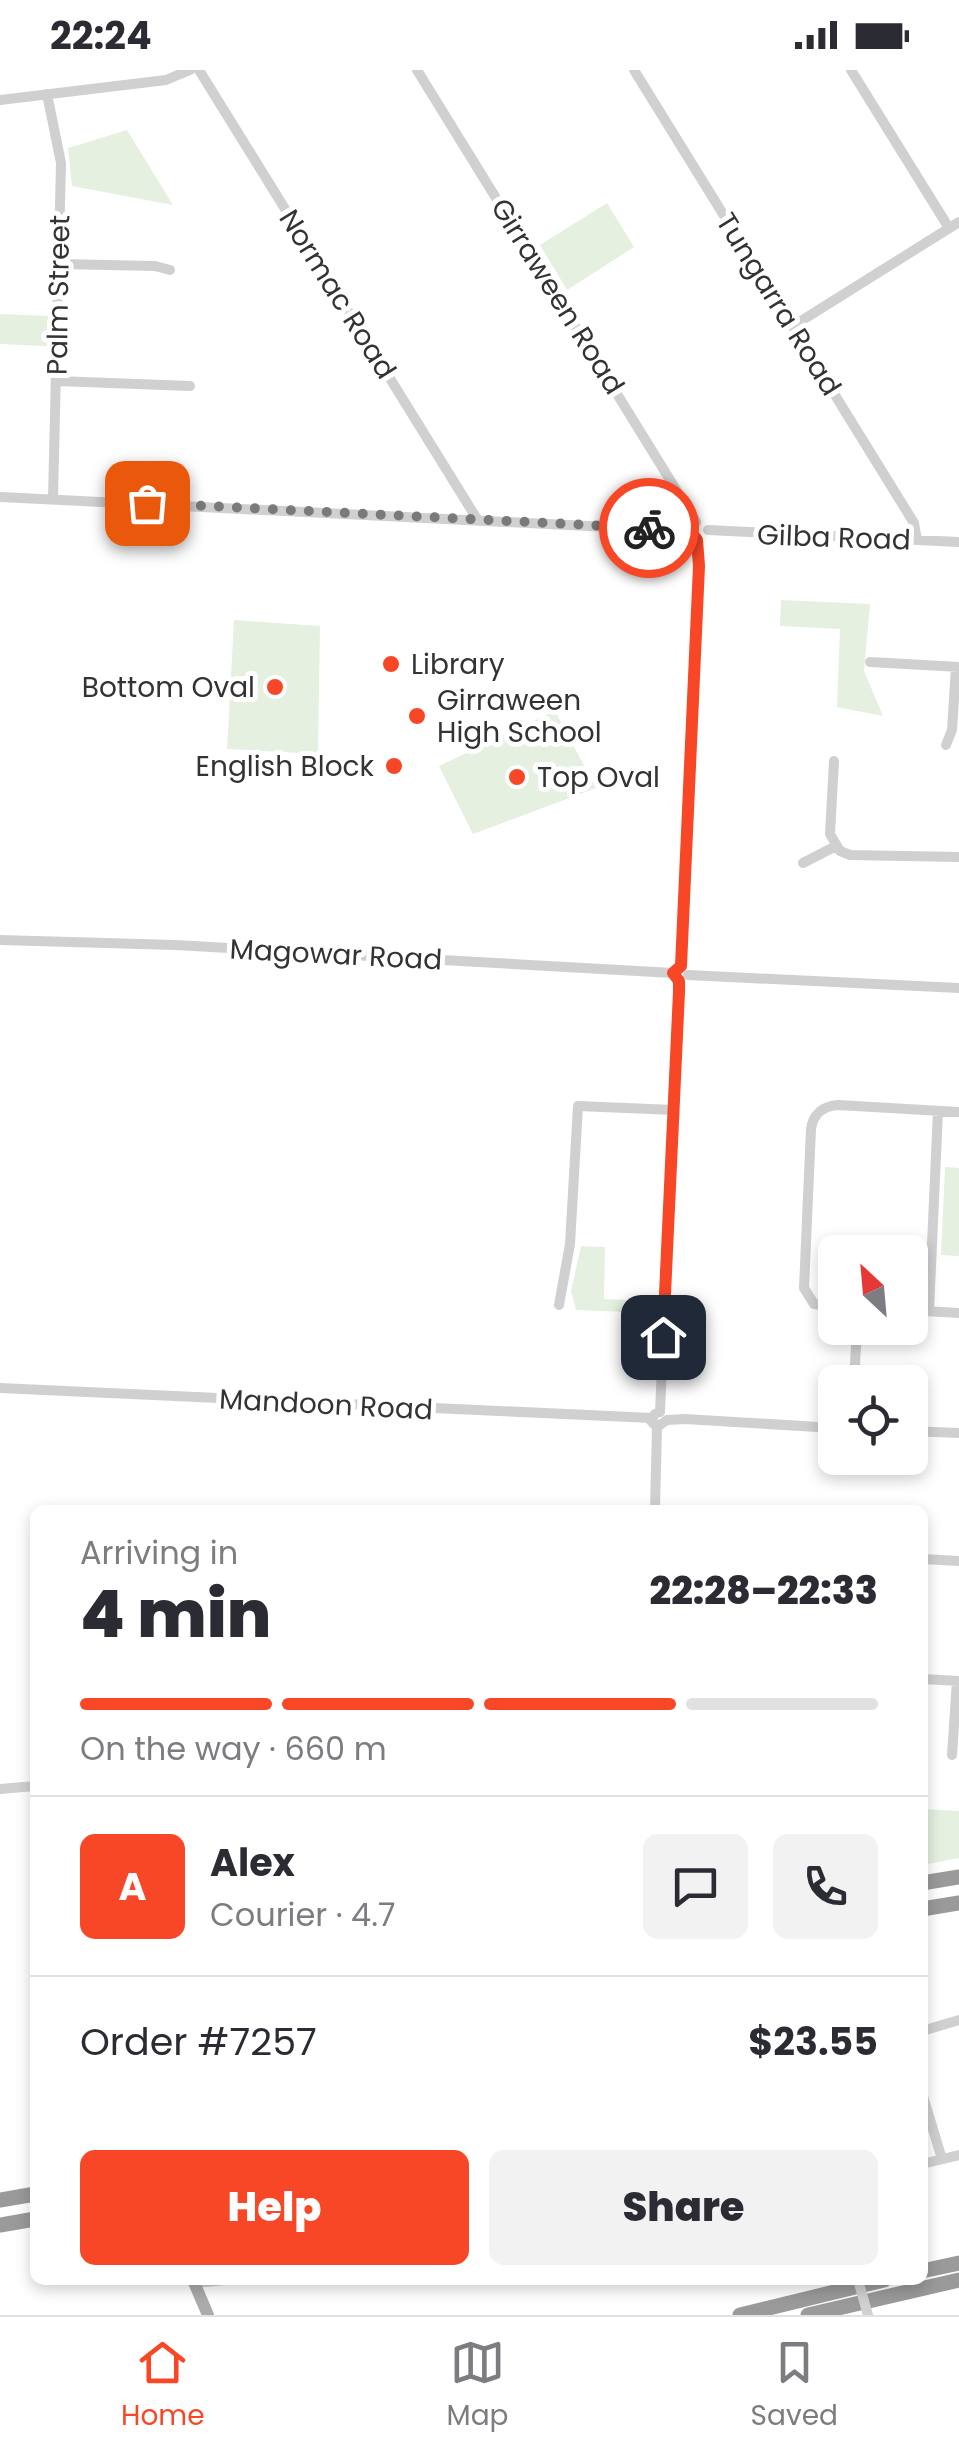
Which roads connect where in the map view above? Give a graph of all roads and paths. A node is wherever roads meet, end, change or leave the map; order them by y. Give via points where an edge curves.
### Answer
1 (190, 70) edge
2 (199, 70) edge
3 (417, 70) edge
4 (634, 70) edge
5 (851, 70) edge
6 (47, 94) junction
7 (0, 100) edge
8 (954, 225) edge
9 (59, 264) junction
10 (170, 270) dead end
11 (793, 326) junction
12 (57, 381) junction
13 (190, 386) dead end
14 (0, 496) edge
15 (53, 498) junction
16 (477, 519) junction
17 (694, 531) junction
18 (917, 540) junction
19 (959, 542) edge
20 (870, 662) dead end
21 (957, 667) edge
22 (946, 745) dead end
23 (834, 760) dead end
24 (834, 847) junction
25 (959, 857) edge
26 (803, 864) dead end
27 (0, 940) edge
28 (680, 974) junction
29 (959, 988) edge
30 (674, 1110) junction
31 (938, 1111) junction
32 (959, 1112) edge
33 (808, 1297) junction
34 (795, 1304) dead end
35 (559, 1305) dead end
36 (818, 1306) edge
37 (929, 1311) joint
38 (959, 1313) edge
39 (0, 1388) edge
40 (659, 1419) junction
41 (818, 1427) edge
42 (928, 1432) edge
43 (959, 1433) edge
44 (655, 1505) edge
45 (928, 1559) edge
46 (959, 1560) edge
47 (928, 1679) edge
48 (958, 1681) edge
49 (952, 1756) dead end
50 (30, 1786) edge
51 (0, 1789) edge
52 (959, 1878) edge
53 (928, 1882) edge
54 (959, 1902) edge
55 (928, 1907) edge
56 (959, 2020) edge
57 (928, 2029) edge
58 (928, 2113) edge
59 (959, 2155) edge
60 (942, 2159) junction
61 (928, 2162) edge
62 (30, 2195) edge
63 (0, 2200) edge
64 (30, 2220) edge
65 (0, 2225) edge
66 (959, 2263) edge
67 (928, 2270) edge
68 (959, 2280) edge
69 (196, 2285) edge
70 (859, 2285) edge
71 (863, 2285) edge
72 (208, 2315) edge
73 (740, 2315) edge
74 (808, 2315) edge
75 (868, 2315) edge

1 - 6 street via 166,80
2 - 16 street, Normac Road
3 - 17 street, Girraween Road
4 - 11 street, Tungarra Road
5 - 8 street
6 - 7 street
6 - 9 street, Palm Street via 61,163
8 - 11 street
9 - 10 street
9 - 12 street, Palm Street
11 - 18 street, Tungarra Road via 914,523
12 - 13 street
12 - 15 street, Palm Street
14 - 15 street
15 - 16 street
16 - 17 street
17 - 18 street, Gilba Road via 704,524 708,530
17 - 28 street
18 - 19 street, Gilba Road
20 - 21 street
21 - 22 street
23 - 24 street
24 - 25 street via 850,855
24 - 26 street
27 - 28 street, Magowar Road
28 - 29 street, Magowar Road
28 - 30 street
30 - 35 street via 578,1106 570,1244
30 - 40 street
31 - 32 street
31 - 33 street via 838,1104 814,1117
31 - 37 street
33 - 34 street
33 - 36 street
37 - 38 street
39 - 40 street, Mandoon Road
40 - 41 street, Mandoon Road
40 - 44 street
42 - 43 street
45 - 46 street
47 - 48 street
48 - 49 street
50 - 51 street
52 - 53 highway
54 - 55 highway
56 - 57 street
58 - 60 street
59 - 60 street
60 - 61 street
62 - 63 highway
64 - 65 highway
66 - 67 highway
68 - 74 highway
69 - 72 main road
70 - 75 street, bridge
71 - 73 highway

